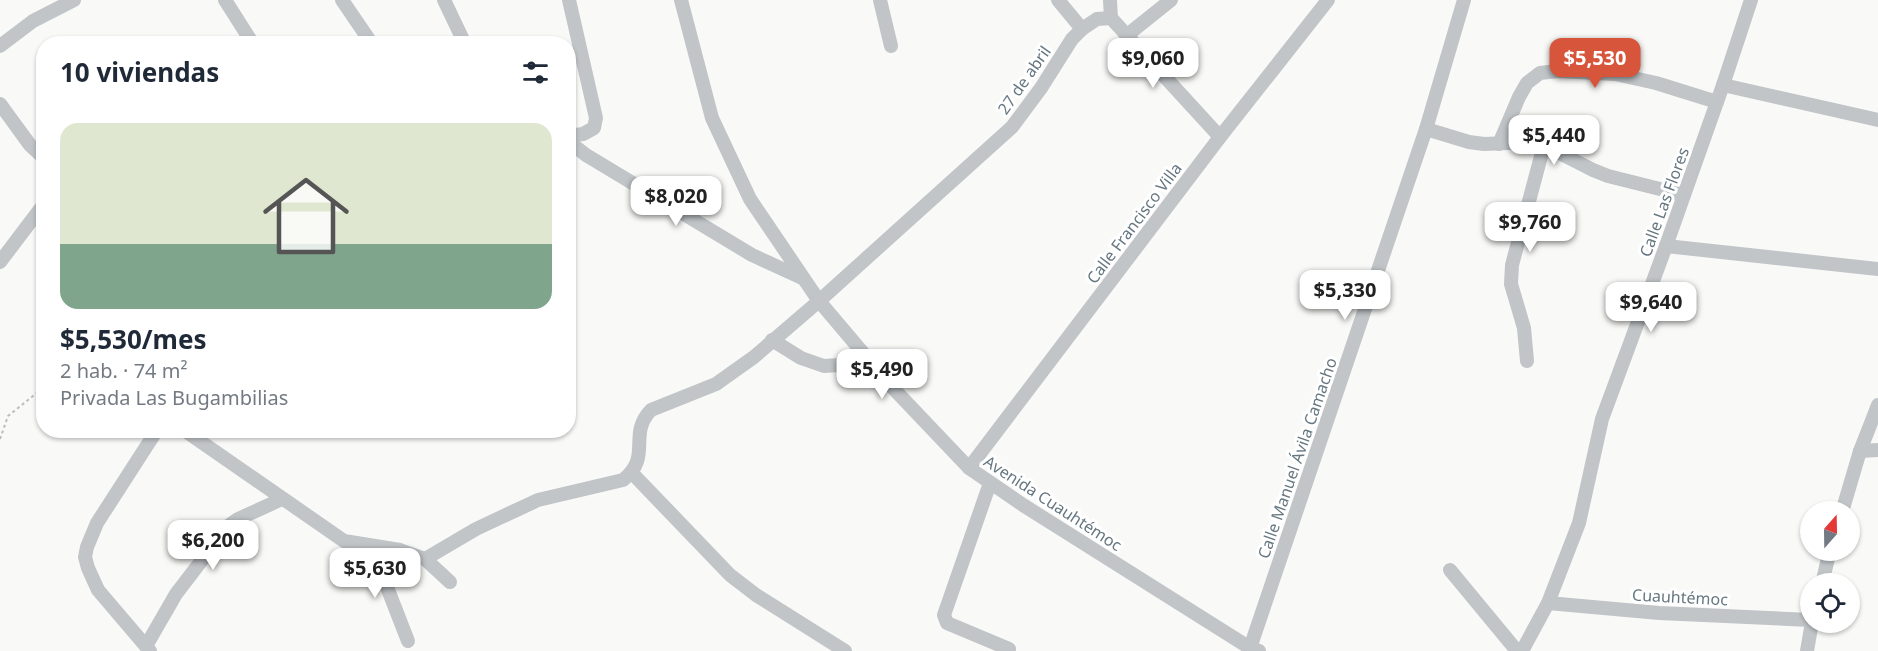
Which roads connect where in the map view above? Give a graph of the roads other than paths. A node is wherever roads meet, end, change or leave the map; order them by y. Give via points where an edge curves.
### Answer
1 (74, 0) edge
2 (225, 0) edge
3 (342, 0) edge
4 (444, 0) edge
5 (569, 0) edge
6 (681, 0) edge
7 (880, 0) edge
8 (1058, 0) edge
9 (1110, 0) edge
10 (1171, 0) edge
11 (1328, 0) edge
12 (1464, 0) edge
13 (1751, 0) edge
14 (1111, 18) junction
15 (1082, 29) junction
16 (248, 36) edge
17 (367, 36) edge
18 (461, 36) edge
19 (1126, 36) junction
20 (0, 46) edge
21 (891, 46) dead end
22 (1723, 85) junction
23 (1717, 102) junction
24 (0, 104) edge
25 (1878, 120) edge
26 (1426, 129) junction
27 (576, 135) edge
28 (1220, 137) junction
29 (1499, 144) junction
30 (1544, 145) junction
31 (576, 147) edge
32 (36, 151) edge
33 (1684, 195) junction
34 (36, 215) edge
35 (1666, 246) junction
36 (0, 262) edge
37 (1878, 270) edge
38 (803, 279) junction
39 (819, 301) junction
40 (772, 340) junction
41 (1527, 361) dead end
42 (871, 363) junction
43 (1878, 405) edge
44 (152, 438) edge
45 (195, 438) edge
46 (1878, 450) edge
47 (1860, 451) junction
48 (969, 468) junction
49 (632, 473) junction
50 (990, 483) junction
51 (282, 499) junction
52 (1845, 501) edge
53 (371, 546) junction
54 (425, 558) junction
55 (1450, 570) dead end
56 (450, 582) dead end
57 (1548, 603) junction
58 (1800, 620) edge
59 (1809, 633) edge
60 (408, 641) dead end
61 (148, 649) edge
62 (1009, 649) dead end
63 (1253, 650) edge
64 (845, 651) edge
65 (1520, 651) edge
66 (1807, 651) edge

1 - 20 street via 33,21
2 - 16 street
3 - 17 street
4 - 18 street
5 - 27 street via 596,118 594,128
6 - 38 street, Avenida Cuauhtémoc via 712,118 750,199
7 - 21 street
8 - 15 street
9 - 14 street
10 - 19 street
11 - 28 street, Calle Francisco Villa
12 - 26 street, Calle Manuel Ávila Camacho
13 - 22 street, Calle Las Flores
14 - 15 street, 27 de abril via 1097,19
14 - 19 street
15 - 39 street, 27 de abril via 1012,127
19 - 28 street
22 - 23 street, Calle Las Flores
22 - 25 street
23 - 29 street via 1615,74 1540,73 1527,83
23 - 33 street, Calle Las Flores
24 - 32 street
26 - 29 street via 1470,142
26 - 63 street, Calle Manuel Ávila Camacho
28 - 48 street, Calle Francisco Villa
29 - 30 street
30 - 33 street via 1608,176
30 - 41 street via 1512,265 1511,284 1524,328
31 - 38 street via 752,255
33 - 35 street, Calle Las Flores
34 - 36 street
35 - 37 street
35 - 57 street, Calle Las Flores via 1602,419 1579,523
38 - 39 street, Avenida Cuauhtémoc
39 - 40 street, 27 de abril
39 - 42 street, Avenida Cuauhtémoc
40 - 42 street via 801,358 824,366
40 - 49 street, 27 de abril via 716,384 651,410 641,426 640,455
42 - 48 street, Avenida Cuauhtémoc
43 - 47 street
44 - 61 street via 97,523 85,557 98,590
45 - 51 street
46 - 47 street
47 - 52 street
48 - 50 street, Avenida Cuauhtémoc
49 - 54 street via 607,485 538,500
49 - 64 street via 730,575
50 - 62 street via 944,615 947,623
50 - 63 street, Avenida Cuauhtémoc
51 - 53 street via 345,540
51 - 61 street via 228,526 176,594
53 - 54 street
53 - 60 street
54 - 56 street
55 - 65 street
57 - 58 street, Cuauhtémoc
57 - 65 street, Calle Las Flores
59 - 66 street

